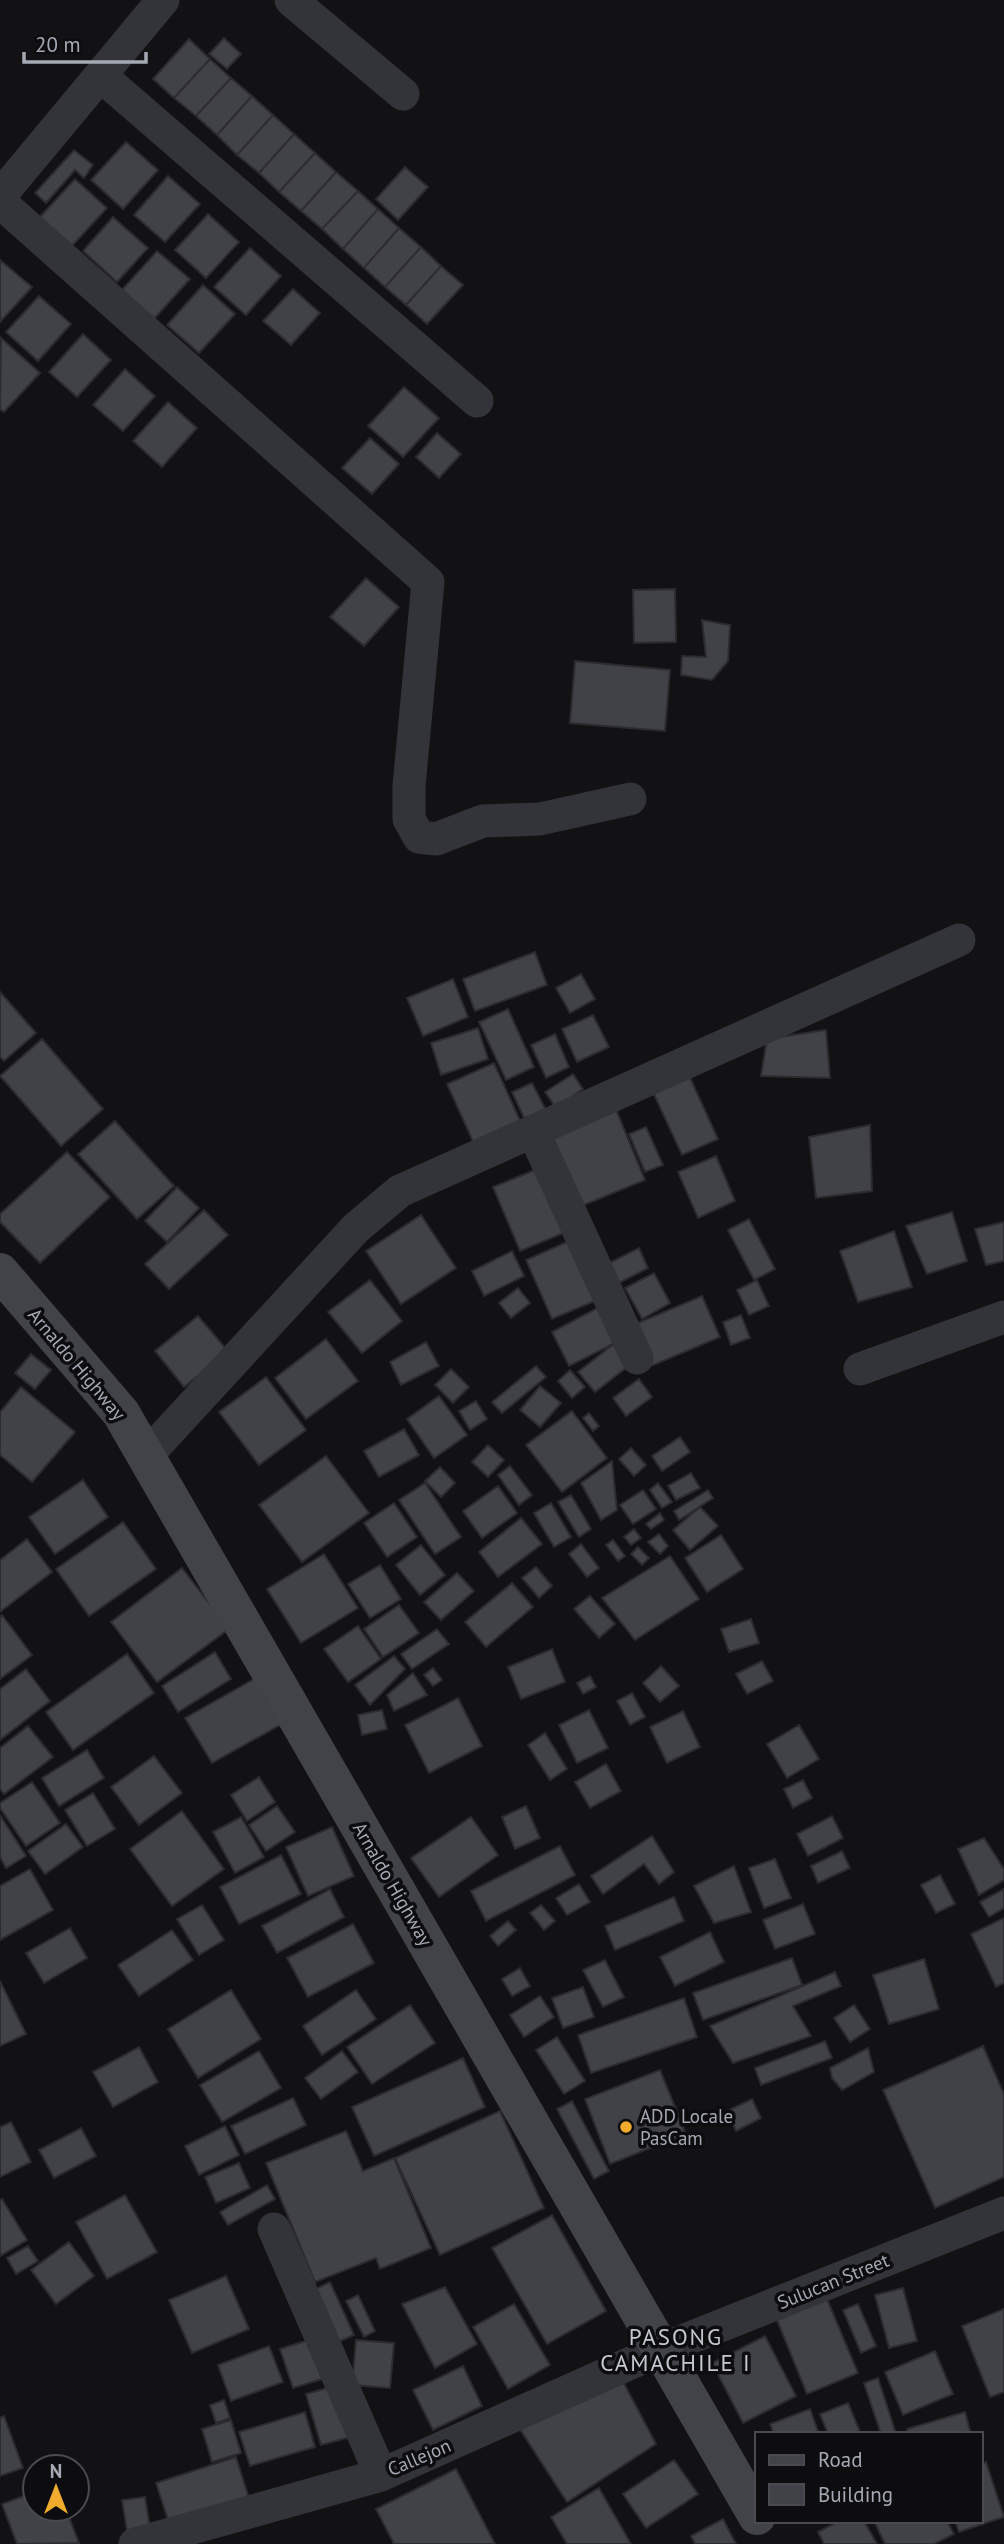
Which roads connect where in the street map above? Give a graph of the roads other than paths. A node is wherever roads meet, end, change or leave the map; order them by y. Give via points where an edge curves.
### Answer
1 (163, 0) edge
2 (291, 0) edge
3 (101, 76) junction
4 (404, 94) dead end
5 (0, 196) edge
6 (0, 202) edge
7 (477, 401) dead end
8 (630, 799) dead end
9 (959, 940) dead end
10 (533, 1131) junction
11 (0, 1272) edge
12 (1004, 1317) edge
13 (636, 1358) dead end
14 (860, 1369) dead end
15 (146, 1456) junction
16 (1004, 2213) edge
17 (274, 2229) dead end
18 (662, 2349) junction
19 (381, 2474) junction
20 (755, 2512) edge
21 (761, 2523) edge
22 (135, 2544) edge
23 (773, 2544) edge

1 - 3 street
2 - 4 street
3 - 5 street
3 - 7 street
6 - 8 street via 428,582 409,786 410,819 419,837 436,839 483,821 540,819
9 - 10 street
10 - 13 street
10 - 15 street via 400,1191 356,1228
11 - 15 main road, Arnaldo Highway via 121,1413
12 - 14 street
15 - 18 main road, Arnaldo Highway
16 - 18 street, Sulucan Street
17 - 19 street, Callejon
18 - 19 street, Callejon
18 - 20 main road, Arnaldo Highway
19 - 22 street
21 - 23 main road

